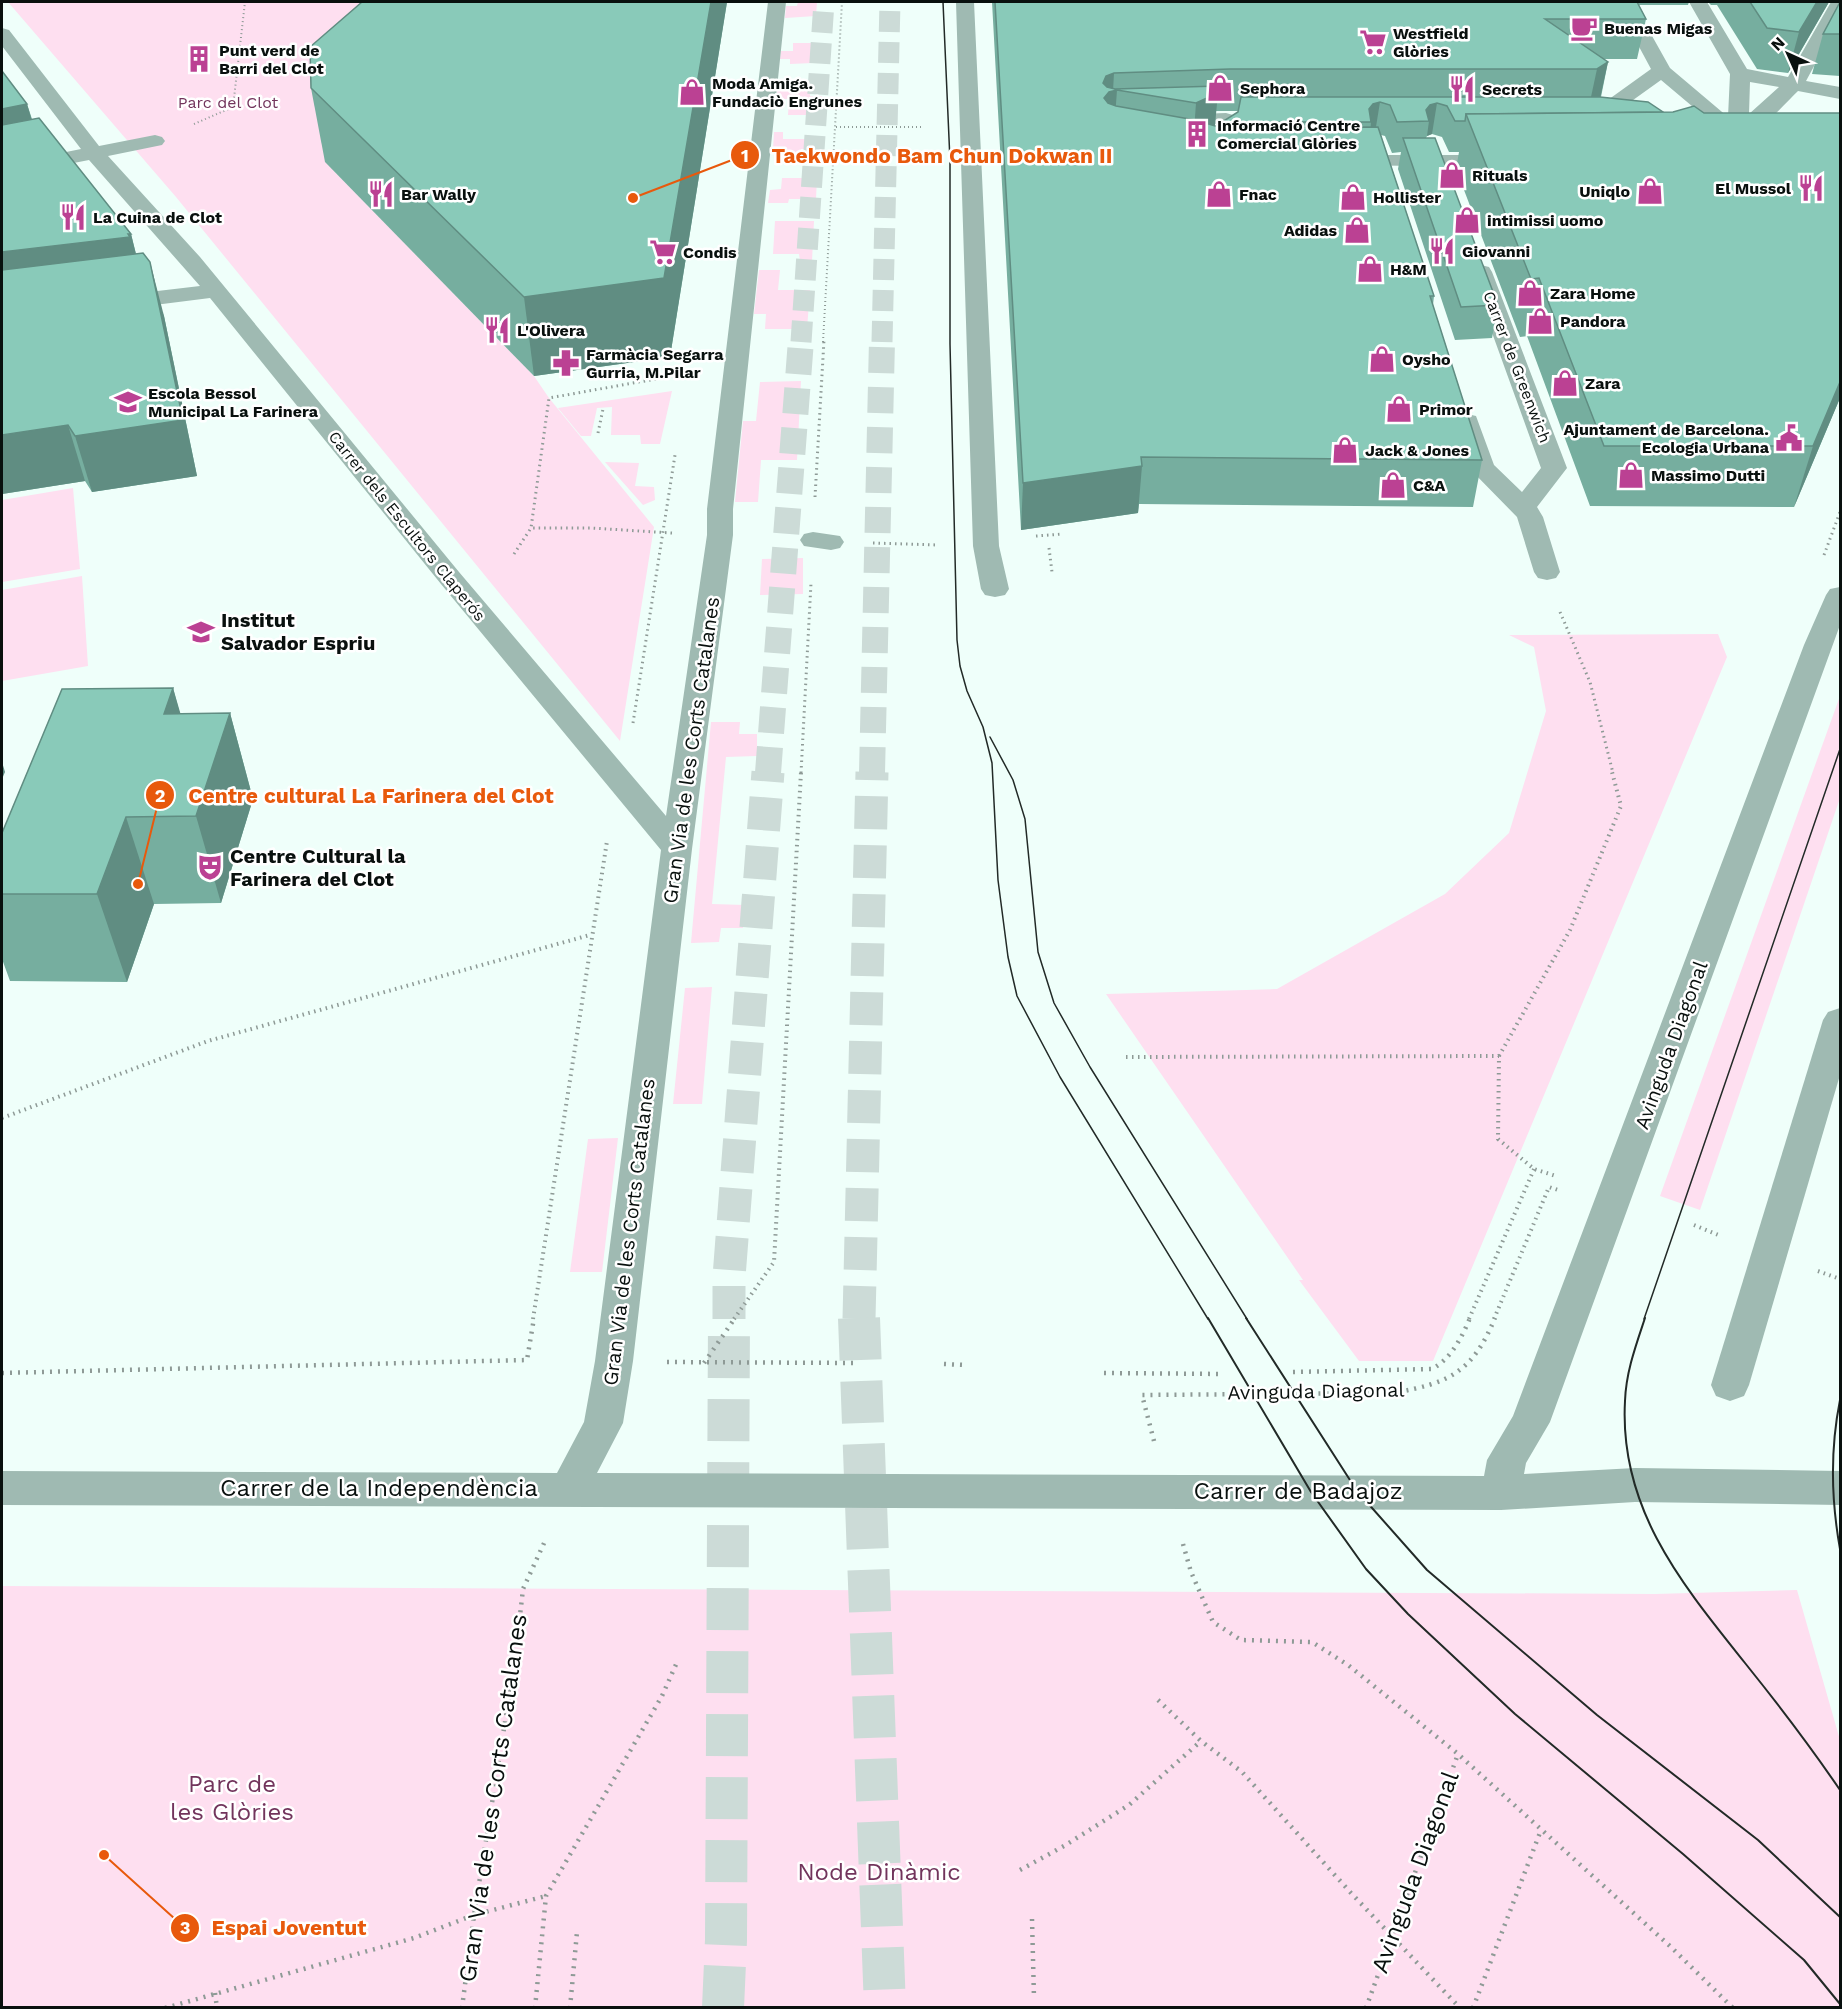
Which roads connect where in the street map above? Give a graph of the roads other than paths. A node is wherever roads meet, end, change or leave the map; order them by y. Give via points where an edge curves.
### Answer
1 (777, 2) edge
2 (965, 2) edge
3 (1624, 2) edge
4 (1698, 2) edge
5 (1840, 2) edge
6 (2, 34) edge
7 (1662, 71) junction
8 (1740, 74) junction
9 (1794, 84) junction
10 (1840, 93) edge
11 (1250, 119) edge
12 (1571, 119) edge
13 (1594, 119) junction
14 (1146, 122) edge
15 (1627, 123) edge
16 (1738, 135) junction
17 (1772, 135) edge
18 (1704, 139) edge
19 (155, 141) dead end
20 (1380, 151) junction
21 (1436, 151) junction
22 (94, 153) junction
23 (1521, 160) edge
24 (1325, 162) edge
25 (2, 171) edge
26 (1448, 183) edge
27 (1391, 184) edge
28 (1472, 249) edge
29 (215, 291) junction
30 (92, 306) edge
31 (1462, 405) edge
32 (1527, 517) junction
33 (1547, 572) dead end
34 (995, 589) dead end
35 (1840, 595) edge
36 (677, 849) junction
37 (1840, 1020) edge
38 (1730, 1385) dead end
39 (2, 1488) edge
40 (1840, 1488) edge
41 (569, 1489) junction
42 (756, 1489) joint
43 (1501, 1493) junction

1 - 36 street, Gran Via de les Corts Catalanes via 721,497 720,535
2 - 34 street via 986,546
3 - 7 street
4 - 8 street
5 - 9 street
6 - 22 street, Carrer dels Escultors Claperós
7 - 13 street
7 - 16 street
8 - 9 street
8 - 16 street
9 - 10 street
9 - 16 street
11 - 14 street via 1226,129
12 - 13 street
13 - 15 street
16 - 17 street
16 - 18 street
19 - 22 street
20 - 21 street
20 - 24 street
20 - 27 street
21 - 23 street
21 - 26 street
22 - 25 street
22 - 29 street, Carrer dels Escultors Claperós
28 - 32 street, Carrer de Greenwich via 1554,468
29 - 30 street
29 - 36 street, Carrer dels Escultors Claperós
31 - 32 street via 1482,468
32 - 33 street
35 - 43 street, Avinguda Diagonal via 1818,645 1530,1422 1507,1460
36 - 41 street, Gran Via de les Corts Catalanes via 614,1361 603,1423
37 - 38 street
39 - 41 street, Carrer de la Independència
40 - 43 street, Carrer de Badajoz via 1635,1485
41 - 42 street, Carrer de la Independència
42 - 43 street, Carrer de Badajoz

